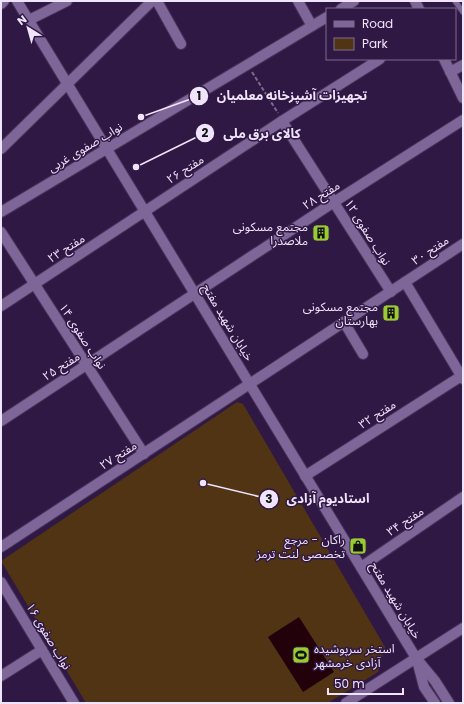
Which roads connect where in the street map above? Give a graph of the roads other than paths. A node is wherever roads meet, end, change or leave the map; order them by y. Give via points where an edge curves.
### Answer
1 (4, 1) edge
2 (17, 1) edge
3 (66, 1) edge
4 (152, 1) edge
5 (157, 1) edge
6 (298, 1) edge
7 (354, 1) edge
8 (455, 1) edge
9 (1, 4) edge
10 (343, 8) edge
11 (463, 12) edge
12 (326, 18) edge
13 (29, 20) junction
14 (312, 26) junction
15 (181, 44) dead end
16 (378, 60) edge
17 (444, 60) edge
18 (463, 65) edge
19 (450, 72) junction
20 (68, 83) junction
21 (463, 98) edge
22 (282, 120) junction
23 (463, 120) edge
24 (1, 149) edge
25 (107, 149) junction
26 (334, 202) junction
27 (145, 211) junction
28 (1, 212) edge
29 (1, 232) edge
30 (463, 244) edge
31 (405, 282) junction
32 (34, 284) junction
33 (391, 292) junction
34 (195, 294) junction
35 (1, 306) edge
36 (344, 322) junction
37 (363, 354) dead end
38 (87, 365) junction
39 (462, 376) edge
40 (250, 384) junction
41 (1, 421) edge
42 (144, 454) junction
43 (305, 476) junction
44 (463, 497) edge
45 (1, 547) edge
46 (361, 567) junction
47 (1, 582) edge
48 (463, 628) edge
49 (42, 650) junction
50 (416, 658) junction
51 (1, 676) edge
52 (74, 703) edge
53 (346, 703) edge
54 (435, 703) edge
55 (449, 703) edge

1 - 9 street
2 - 13 street, خیابان شهید مفتح
3 - 13 street
4 - 20 street
5 - 15 street
6 - 14 street
7 - 10 street
8 - 11 lane
12 - 14 street, نواب صفوی غربی
13 - 20 street, خیابان شهید مفتح
14 - 25 street, نواب صفوی غربی
16 - 22 street, مفتح ۲۶
17 - 19 street
18 - 19 street
19 - 21 street
20 - 24 street
20 - 25 street, خیابان شهید مفتح
22 - 26 street, نواب صفوی ۱۲
22 - 27 street, مفتح ۲۶
23 - 26 street, مفتح ۲۸
25 - 27 street, خیابان شهید مفتح
25 - 28 street, نواب صفوی غربی
26 - 33 street, نواب صفوی ۱۲
26 - 34 street, مفتح ۲۸
27 - 32 street, مفتح ۲۳
27 - 34 street, خیابان شهید مفتح
29 - 32 street, نواب صفوی ۱۴
30 - 31 street, مفتح ۳۰
31 - 33 street, مفتح ۳۰
31 - 39 street
32 - 35 street, مفتح ۲۳
32 - 38 street, نواب صفوی ۱۴
33 - 36 street, مفتح ۳۰
34 - 38 street, مفتح ۲۵
34 - 40 street, خیابان شهید مفتح
36 - 37 street
36 - 40 street, مفتح ۳۰
38 - 41 street, مفتح ۲۵
38 - 42 street, نواب صفوی ۱۴
39 - 43 street, مفتح ۳۲
40 - 42 street, مفتح ۲۷
40 - 43 street, خیابان شهید مفتح
42 - 45 street, مفتح ۲۷
43 - 46 street, خیابان شهید مفتح
44 - 46 street, مفتح ۳۴
46 - 50 street, خیابان شهید مفتح
47 - 49 street, نواب صفوی ۱۶
48 - 50 street
49 - 51 street
49 - 52 street, نواب صفوی ۱۶
50 - 53 street
50 - 54 street, خیابان شهید مفتح via 424,687
50 - 55 street, خیابان شهید مفتح

